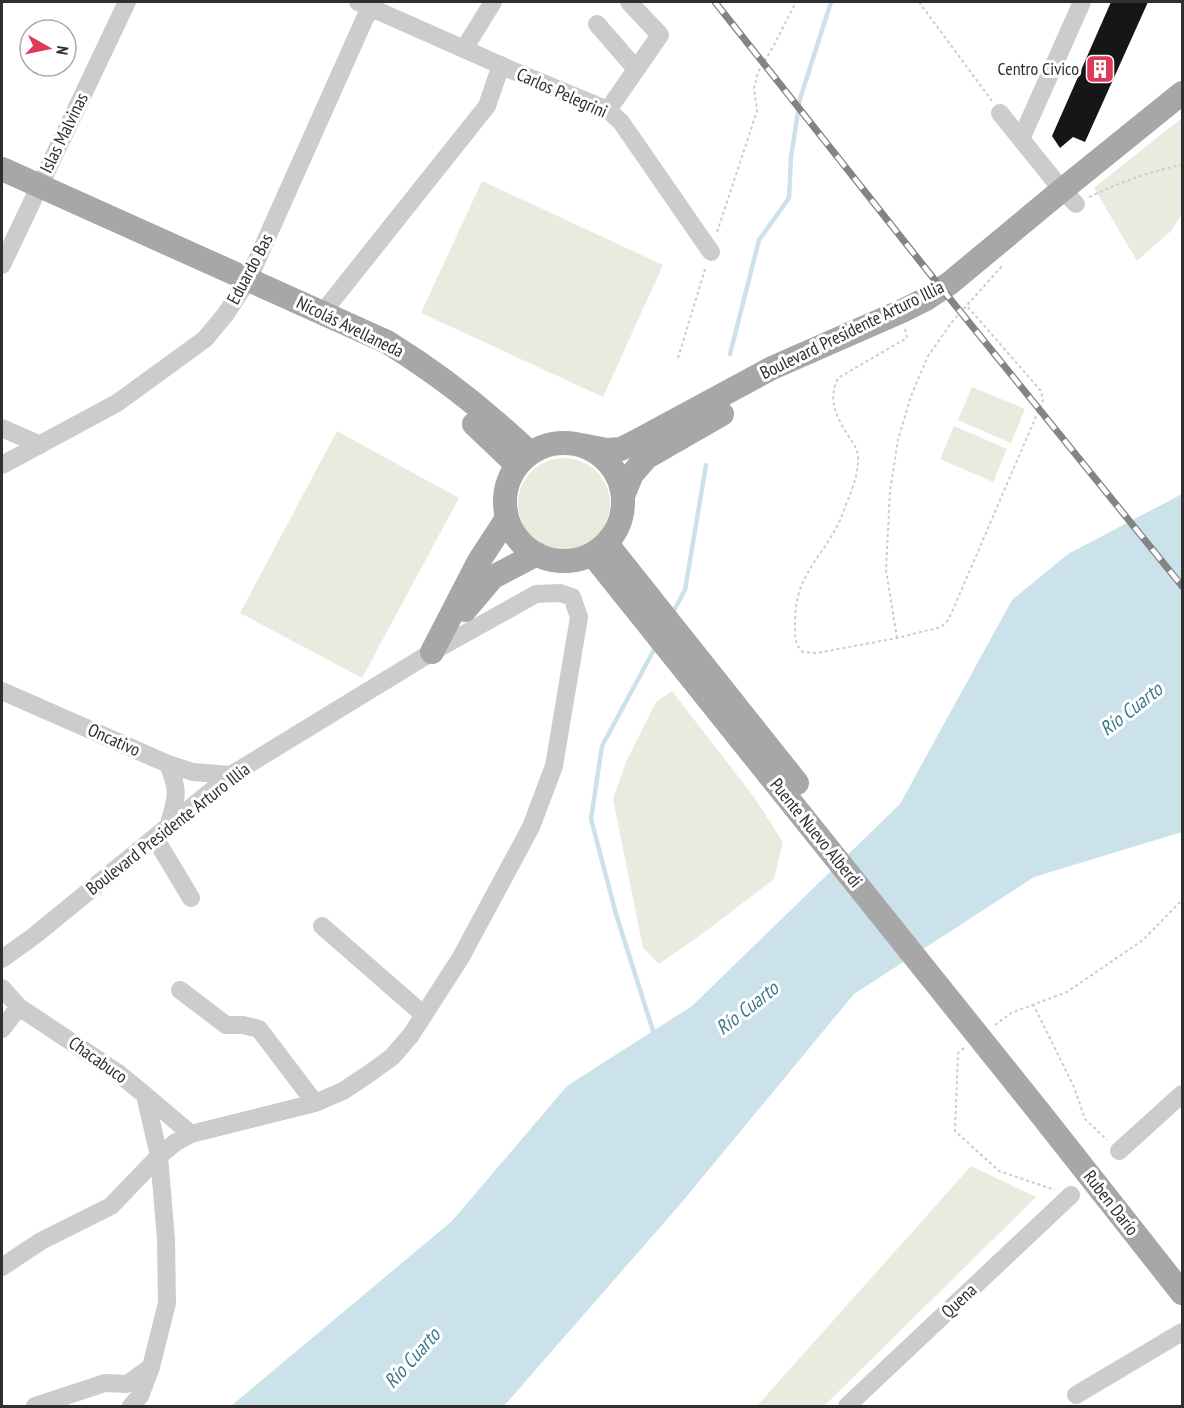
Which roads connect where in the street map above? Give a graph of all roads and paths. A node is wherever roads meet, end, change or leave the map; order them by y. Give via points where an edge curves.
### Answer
1 (127, 2) edge
2 (493, 2) edge
3 (629, 2) edge
4 (796, 2) edge
5 (919, 2) edge
6 (1082, 2) edge
7 (364, 4) edge
8 (597, 24) dead end
9 (464, 49) junction
10 (501, 65) junction
11 (636, 69) junction
12 (1182, 93) edge
13 (1182, 106) edge
14 (608, 110) junction
15 (1000, 113) joint
16 (1022, 139) junction
17 (1182, 165) edge
18 (2, 169) edge
19 (38, 186) junction
20 (1069, 197) junction
21 (711, 252) junction
22 (2, 265) edge
23 (1002, 266) dead end
24 (248, 280) junction
25 (967, 306) junction
26 (322, 312) junction
27 (903, 323) junction
28 (678, 358) dead end
29 (2, 428) edge
30 (40, 445) junction
31 (580, 445) junction
32 (524, 459) junction
33 (2, 465) edge
34 (623, 495) junction
35 (507, 518) junction
36 (600, 549) junction
37 (537, 554) junction
38 (897, 638) junction
39 (432, 652) junction
40 (2, 691) edge
41 (168, 764) junction
42 (231, 776) junction
43 (170, 820) dead end
44 (155, 837) junction
45 (191, 898) dead end
46 (1182, 900) edge
47 (322, 926) dead end
48 (2, 959) edge
49 (2, 988) edge
50 (180, 990) dead end
51 (1033, 1004) junction
52 (19, 1007) junction
53 (424, 1015) junction
54 (994, 1026) dead end
55 (2, 1029) edge
56 (967, 1046) dead end
57 (1182, 1094) edge
58 (145, 1095) junction
59 (315, 1103) junction
60 (1045, 1108) junction
61 (191, 1134) junction
62 (1119, 1151) joint
63 (159, 1156) junction
64 (1071, 1195) joint
65 (2, 1267) edge
66 (1182, 1275) edge
67 (1182, 1293) edge
68 (1182, 1332) edge
69 (151, 1367) junction
70 (1076, 1395) dead end
71 (35, 1407) edge
72 (131, 1407) edge
73 (847, 1407) edge

1 - 19 street, Islas Malvinas
2 - 9 street
3 - 11 street via 660,34
4 - 21 path via 758,72 754,88 757,111
5 - 15 path
6 - 16 street
7 - 9 street, Carlos Pelegrini
7 - 24 street, Eduardo Bas
8 - 11 street
9 - 10 street, Carlos Pelegrini
10 - 14 street, Carlos Pelegrini
10 - 26 street via 487,106
11 - 14 street
12 - 20 main road, Boulevard Presidente Arturo Illia
13 - 20 main road, Boulevard Presidente Arturo Illia
14 - 21 street, Carlos Pelegrini via 621,122
15 - 16 street
16 - 20 street
17 - 20 path
18 - 19 main road, Nicolás Avellaneda
19 - 22 street, Islas Malvinas
19 - 24 main road, Nicolás Avellaneda
20 - 27 main road, Boulevard Presidente Arturo Illia via 956,291
20 - 31 main road, Boulevard Presidente Arturo Illia via 926,299 772,368 621,449
21 - 28 path
23 - 25 path
24 - 26 main road, Nicolás Avellaneda
24 - 30 street, Eduardo Bas via 204,339 117,403
24 - 32 main road, Nicolás Avellaneda via 301,315 408,370 492,440
25 - 38 path via 928,356 898,440 890,491 886,570
25 - 38 path via 1041,391 1043,400 948,620 941,627
26 - 32 main road, Nicolás Avellaneda via 387,342 450,384 495,421
27 - 34 main road, Boulevard Presidente Arturo Illia via 782,379 646,457 632,474
27 - 38 path via 907,338 838,378 833,389 838,421 857,448 858,460 837,528 805,576 795,615 797,646 803,652 817,653
29 - 30 street
30 - 33 street, Eduardo Bas
31 - 32 main road via 545,446
31 - 34 main road via 601,456 616,474
32 - 35 main road via 506,489
34 - 36 main road via 622,514 615,531
35 - 37 main road via 514,533
35 - 39 main road via 479,561
36 - 37 main road via 575,560 555,561
36 - 60 main road, Puente Nuevo Alberdi, bridge
37 - 39 main road via 493,577
39 - 42 street, Boulevard Presidente Arturo Illia
39 - 53 street, Boulevard Presidente Arturo Illia via 536,594 572,597 579,617 554,766 531,827 461,957
40 - 41 street, Oncativo
41 - 42 street, Oncativo via 193,772
41 - 43 street via 177,798
42 - 44 street, Boulevard Presidente Arturo Illia
44 - 45 street
44 - 48 street, Boulevard Presidente Arturo Illia
46 - 51 path via 1143,940 1067,992
47 - 53 street
49 - 52 street, Chacabuco
50 - 59 street via 226,1025 259,1029
51 - 54 path via 1011,1012
51 - 62 path via 1074,1087 1085,1119
52 - 55 street
52 - 58 street, Chacabuco
53 - 59 street via 392,1057 343,1091
56 - 64 path via 958,1053 955,1131 999,1171
57 - 62 street
58 - 61 street
58 - 63 street, Chacabuco
59 - 61 street
60 - 66 main road, Ruben Darío
60 - 67 main road, Ruben Darío
61 - 63 street
63 - 65 street via 111,1206 41,1241
63 - 69 street, Chacabuco via 167,1303
64 - 73 street, Quena
68 - 70 street
69 - 71 street via 127,1383 105,1383
69 - 72 street, Chacabuco via 140,1396

